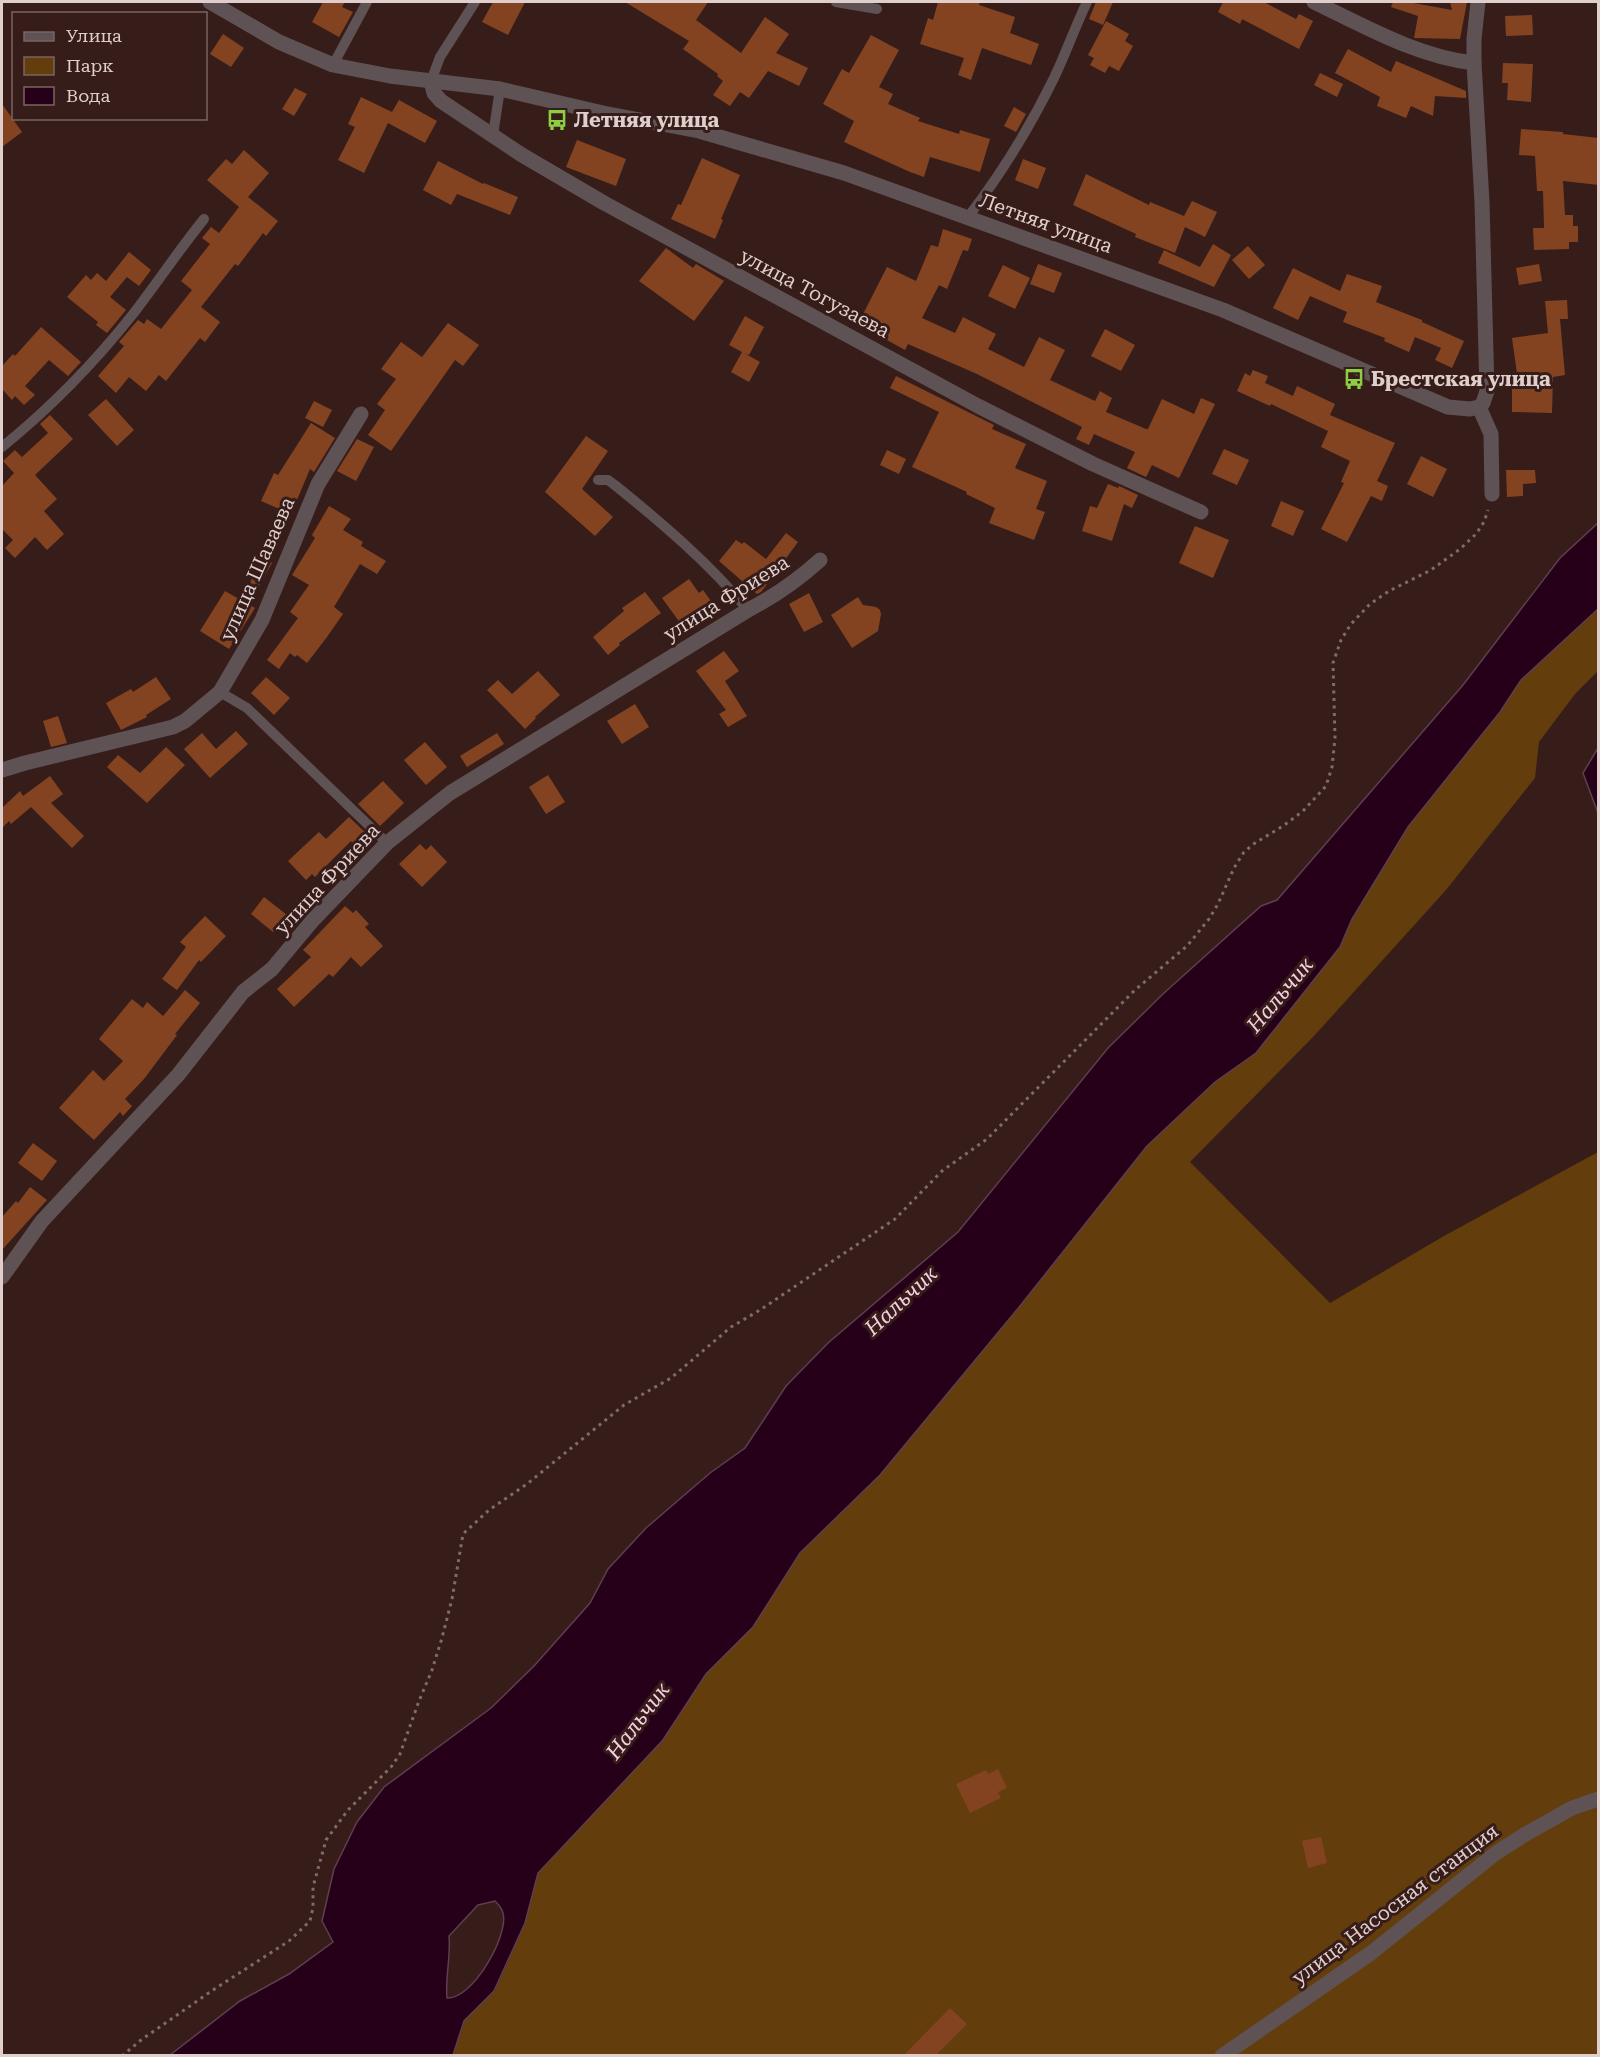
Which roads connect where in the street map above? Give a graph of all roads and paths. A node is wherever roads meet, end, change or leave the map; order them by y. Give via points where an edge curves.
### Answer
1 (210, 2) edge
2 (367, 2) edge
3 (475, 2) edge
4 (836, 2) edge
5 (1087, 2) edge
6 (1314, 2) edge
7 (1478, 2) edge
8 (877, 9) dead end
9 (1474, 63) junction
10 (333, 65) junction
11 (430, 81) junction
12 (500, 89) junction
13 (493, 135) junction
14 (968, 217) junction
15 (204, 219) dead end
16 (1479, 407) junction
17 (361, 414) dead end
18 (2, 447) edge
19 (598, 480) dead end
20 (1492, 494) joint
21 (1201, 512) dead end
22 (820, 560) dead end
23 (748, 610) junction
24 (220, 692) junction
25 (2, 770) edge
26 (387, 843) junction
27 (2, 1277) edge
28 (1599, 1799) edge
29 (122, 2055) edge
30 (1222, 2055) edge

1 - 10 street, Летняя улица via 279,42
2 - 10 lane
3 - 11 lane via 440,57
4 - 8 lane
5 - 14 lane via 1027,129
6 - 9 street via 1401,42 1453,61
7 - 9 street
9 - 16 street via 1487,391
10 - 11 street, Летняя улица
11 - 12 street, Летняя улица
11 - 13 street, улица Тогузаева via 441,101
12 - 13 lane
12 - 14 street, Летняя улица via 735,140
13 - 21 street, улица Тогузаева via 604,203 978,406 1093,464
14 - 16 street, Летняя улица via 1223,310 1448,407
15 - 18 lane via 95,357
16 - 20 street via 1491,434
17 - 24 street, улица Шаваева via 318,484 262,620
19 - 23 lane via 608,480 680,540
20 - 29 path via 1476,534 1431,570 1370,604 1341,639 1333,663 1335,738 1326,786 1303,811 1244,852 1209,919 1187,946 1135,990 987,1138 942,1171 895,1219 731,1327 671,1378 624,1406 463,1534 442,1638 400,1754 326,1840 313,1887 310,1921 289,1941
22 - 23 street, улица Фриева via 798,581
23 - 26 street, улица Фриева via 450,793
24 - 25 street, улица Шаваева via 173,727
24 - 26 lane via 247,708
26 - 27 street, улица Фриева via 272,969 243,992 178,1075 42,1221
28 - 30 street, улица Насосная станция via 1572,1808 1496,1853 1371,1953

